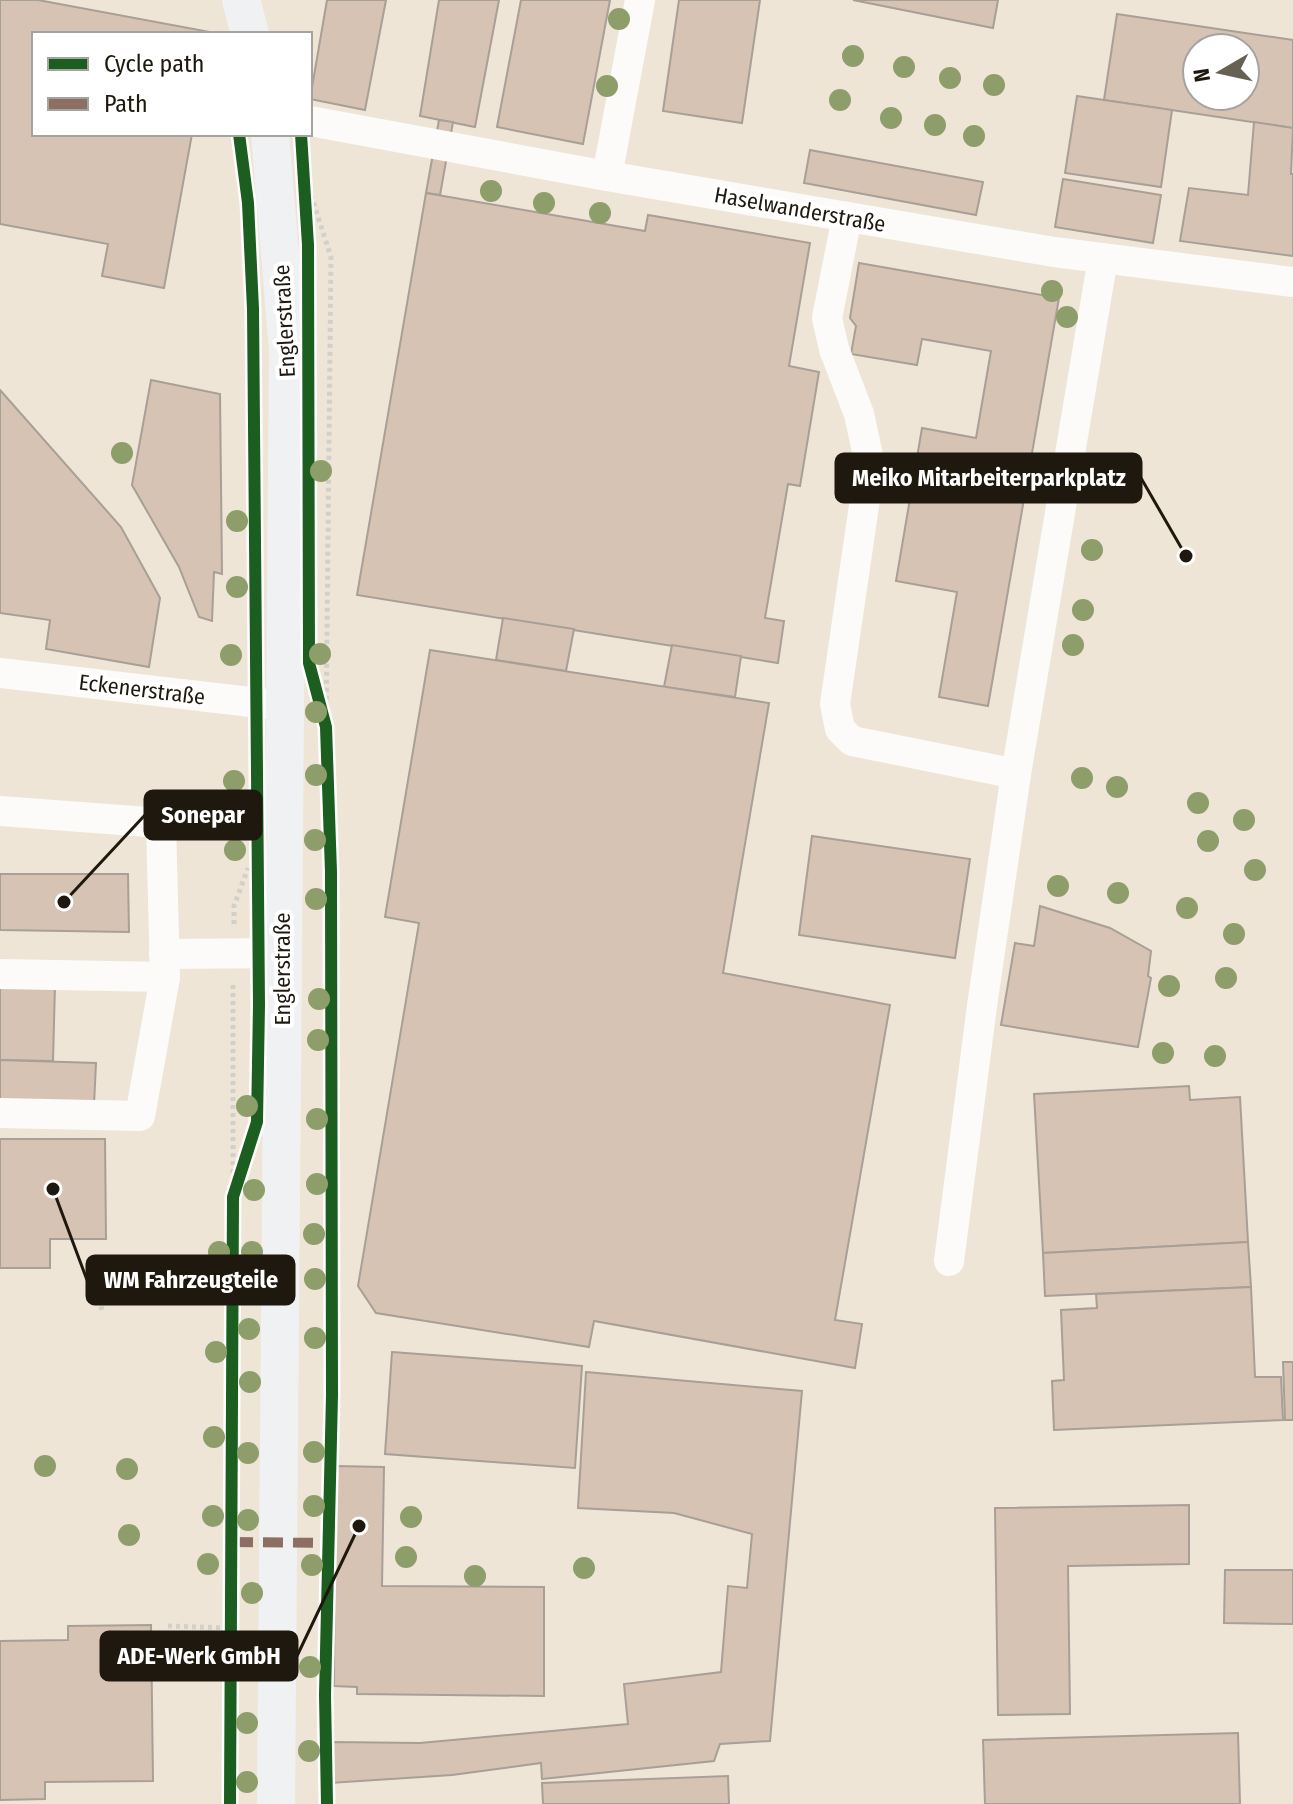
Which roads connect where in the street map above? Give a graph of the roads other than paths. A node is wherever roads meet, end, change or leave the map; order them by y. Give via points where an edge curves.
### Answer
1 (241, 0) edge
2 (640, 0) edge
3 (249, 32) edge
4 (312, 121) edge
5 (270, 136) edge
6 (607, 176) junction
7 (847, 217) junction
8 (1103, 258) junction
9 (1293, 282) edge
10 (0, 673) edge
11 (285, 706) junction
12 (1016, 774) junction
13 (0, 811) edge
14 (282, 953) junction
15 (164, 965) junction
16 (0, 974) edge
17 (0, 1113) edge
18 (949, 1261) dead end
19 (276, 1804) edge

1 - 3 main road
2 - 6 street
4 - 6 street, Haselwanderstraße
5 - 11 main road, Englerstraße via 288,349
6 - 7 street, Haselwanderstraße
7 - 8 street, Haselwanderstraße
7 - 12 street via 827,318 870,465 835,704 840,729 852,741
8 - 9 street, Haselwanderstraße
8 - 12 street
10 - 11 street, Eckenerstraße
11 - 14 main road, Englerstraße
12 - 18 street
13 - 15 street via 161,823
14 - 15 street
14 - 19 main road, Englerstraße
15 - 16 street
15 - 17 street via 140,1116

